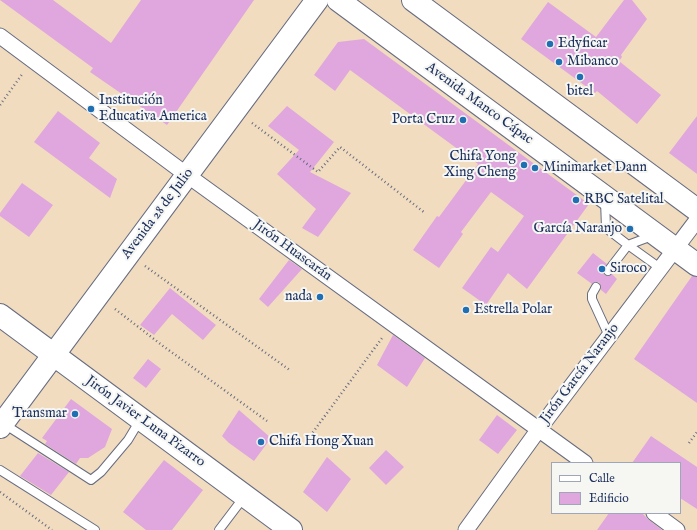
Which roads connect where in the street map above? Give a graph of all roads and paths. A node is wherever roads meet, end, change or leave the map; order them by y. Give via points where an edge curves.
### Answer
1 (317, 0) edge
2 (338, 0) edge
3 (413, 0) edge
4 (0, 36) edge
5 (32, 60) junction
6 (0, 105) edge
7 (235, 110) junction
8 (187, 175) junction
9 (605, 197) junction
10 (697, 210) edge
11 (425, 213) dead end
12 (697, 220) edge
13 (655, 234) junction
14 (628, 245) junction
15 (675, 249) junction
16 (128, 254) junction
17 (697, 265) edge
18 (660, 268) junction
19 (608, 271) dead end
20 (596, 287) dead end
21 (98, 296) junction
22 (0, 315) edge
23 (392, 323) junction
24 (609, 336) junction
25 (54, 355) junction
26 (291, 372) dead end
27 (140, 419) junction
28 (267, 421) dead end
29 (1, 426) edge
30 (539, 429) junction
31 (697, 432) edge
32 (308, 439) dead end
33 (689, 443) dead end
34 (585, 462) edge
35 (0, 470) edge
36 (0, 492) edge
37 (245, 496) junction
38 (655, 514) edge
39 (52, 530) edge
40 (95, 530) edge
41 (219, 530) edge
42 (291, 530) edge
43 (466, 530) edge
44 (677, 530) edge

1 - 7 main road, Avenida 28 de Julio
2 - 9 main road, Avenida Manco Cápac
3 - 10 main road
4 - 5 street, Jirón Huascarán
5 - 6 path
5 - 8 street, Jirón Huascarán
7 - 8 main road, Avenida 28 de Julio
7 - 11 path via 318,172 340,147
8 - 16 main road, Avenida 28 de Julio
8 - 23 street, Jirón Huascarán
9 - 13 main road, Avenida Manco Cápac
9 - 14 lane via 606,228
12 - 15 street, Jirón García Naranjo
13 - 14 lane
13 - 15 main road, Avenida Manco Cápac
14 - 18 lane
14 - 19 lane
15 - 17 main road, Avenida Manco Cápac
15 - 18 street, Jirón García Naranjo
16 - 21 main road, Avenida 28 de Julio
16 - 26 path
18 - 24 street, Jirón García Naranjo
20 - 24 lane via 592,299
21 - 25 main road, Avenida 28 de Julio
21 - 28 path
22 - 25 main road, Jirón Javier Luna Pizarro
23 - 30 street, Jirón Huascarán
23 - 32 path
24 - 30 street, Jirón García Naranjo
25 - 27 main road, Jirón Javier Luna Pizarro
25 - 29 main road, Avenida 28 de Julio
27 - 29 lane via 128,440 91,480
27 - 37 main road, Jirón Javier Luna Pizarro
30 - 34 street, Jirón Huascarán
30 - 43 street, Jirón García Naranjo
31 - 33 path
35 - 40 lane
36 - 39 path
37 - 41 lane
37 - 42 main road, Jirón Javier Luna Pizarro
38 - 44 street

